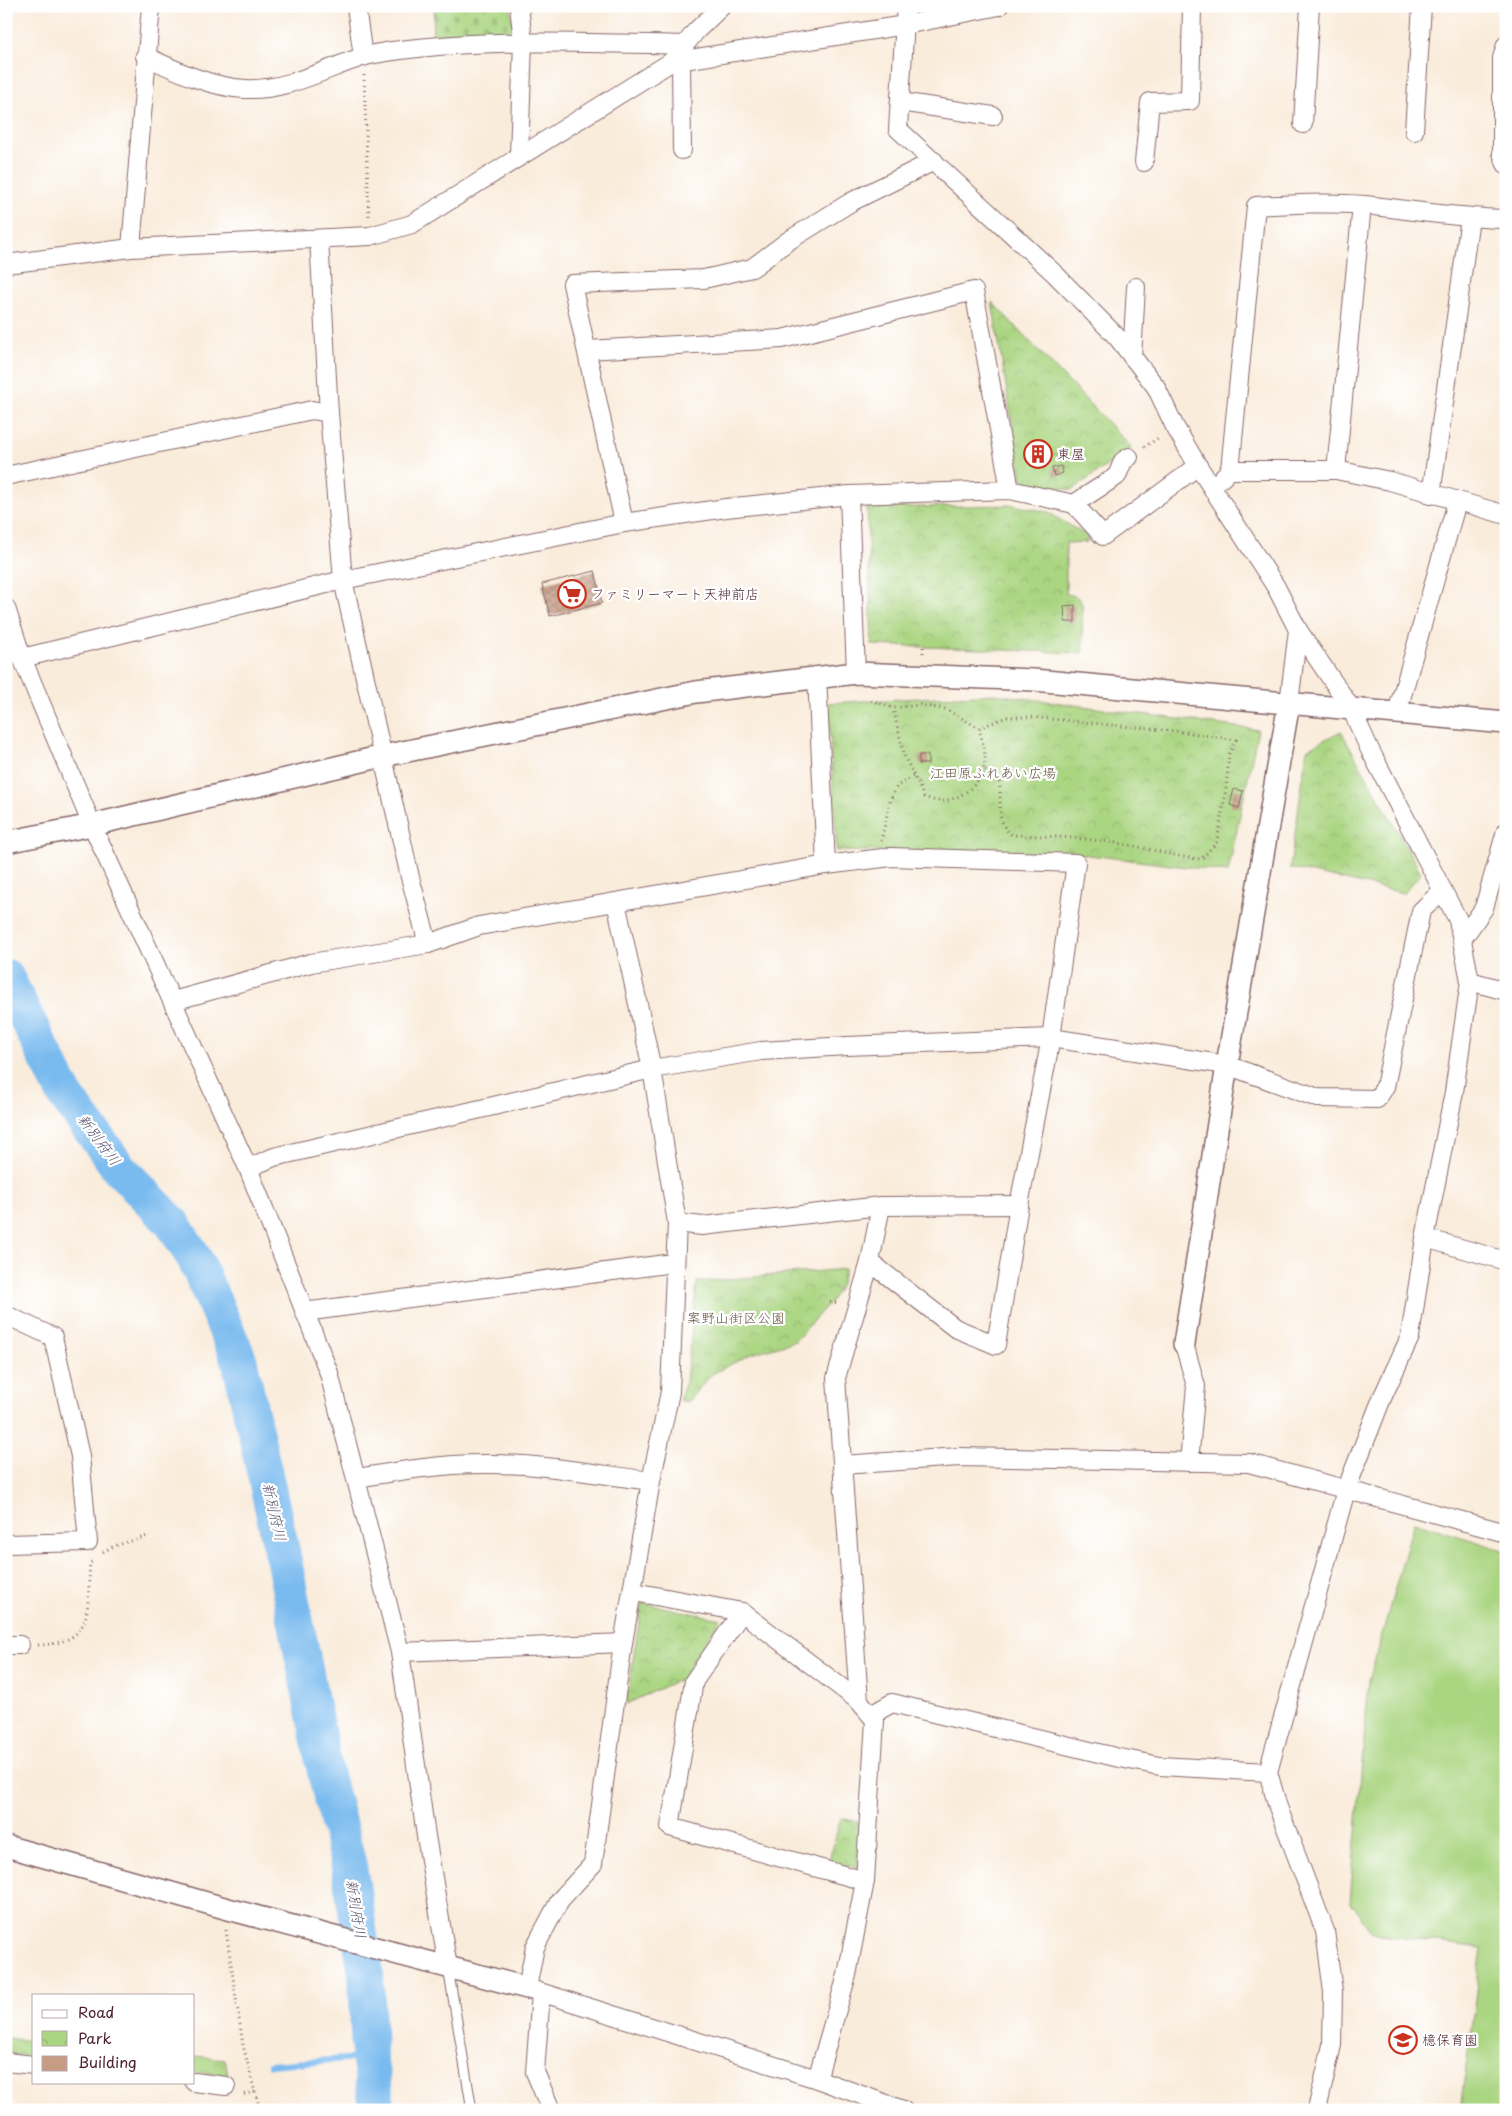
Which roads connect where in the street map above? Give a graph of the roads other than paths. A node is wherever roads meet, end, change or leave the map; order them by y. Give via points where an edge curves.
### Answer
1 (150, 6) edge
2 (356, 6) edge
3 (520, 6) edge
4 (722, 6) edge
5 (906, 6) edge
6 (1192, 6) edge
7 (1310, 6) edge
8 (1422, 6) edge
9 (990, 7) edge
10 (905, 25) junction
11 (523, 41) junction
12 (1506, 45) edge
13 (145, 56) junction
14 (678, 56) junction
15 (363, 57) junction
16 (900, 102) junction
17 (993, 116) dead end
18 (1303, 124) dead end
19 (1414, 130) dead end
20 (682, 150) dead end
21 (519, 156) junction
22 (1505, 157) edge
23 (934, 161) junction
24 (1144, 162) dead end
25 (1362, 205) junction
26 (1470, 218) junction
27 (1506, 219) edge
28 (319, 239) junction
29 (131, 248) junction
30 (6, 264) edge
31 (1136, 287) dead end
32 (587, 350) junction
33 (1132, 357) junction
34 (329, 413) junction
35 (1129, 457) road end
36 (1198, 466) junction
37 (1230, 470) junction
38 (1336, 470) junction
39 (6, 476) edge
40 (1213, 487) junction
41 (1010, 490) junction
42 (849, 495) junction
43 (1431, 495) junction
44 (1457, 502) junction
45 (1074, 504) junction
46 (1506, 515) edge
47 (624, 523) junction
48 (343, 580) junction
49 (6, 608) edge
50 (1298, 630) junction
51 (22, 658) junction
52 (856, 673) junction
53 (816, 676) junction
54 (1289, 703) junction
55 (1351, 708) junction
56 (1396, 713) junction
57 (1506, 723) edge
58 (383, 756) junction
59 (92, 825) junction
60 (1506, 831) edge
61 (6, 842) edge
62 (826, 864) junction
63 (1442, 891) junction
64 (616, 902) junction
65 (1463, 938) junction
66 (428, 944) junction
67 (1470, 981) junction
68 (1506, 992) edge
69 (173, 1001) junction
70 (1051, 1038) junction
71 (1227, 1065) junction
72 (652, 1069) junction
73 (248, 1168) junction
74 (1019, 1205) junction
75 (881, 1206) junction
76 (677, 1223) junction
77 (1425, 1238) junction
78 (870, 1262) junction
79 (1506, 1262) edge
80 (674, 1263) junction
81 (304, 1312) junction
82 (6, 1314) edge
83 (1184, 1344) joint
84 (1189, 1462) junction
85 (842, 1465) junction
86 (357, 1478) junction
87 (651, 1481) junction
88 (1346, 1490) junction
89 (1506, 1533) edge
90 (6, 1544) edge
91 (634, 1592) junction
92 (742, 1612) junction
93 (623, 1643) junction
94 (400, 1652) junction
95 (859, 1701) junction
96 (871, 1715) junction
97 (1268, 1772) junction
98 (6, 1846) edge
99 (865, 1881) junction
100 (439, 1965) junction
101 (534, 1990) junction
102 (6, 2062) edge
103 (32, 2065) edge
104 (817, 2079) junction
105 (195, 2082) edge
106 (226, 2086) road end
107 (472, 2110) edge
108 (551, 2110) edge
109 (903, 2110) edge
110 (1317, 2110) edge

1 - 13 street
2 - 15 street
3 - 11 street
4 - 14 street
5 - 10 street
6 - 24 street via 1190,101 1150,102
7 - 18 street
8 - 19 street
9 - 10 street
10 - 14 street
10 - 16 street
11 - 14 street
11 - 15 street via 418,48
11 - 21 street
12 - 22 street via 1502,58
13 - 15 street via 212,84 246,89 315,76
13 - 29 street
14 - 20 street
14 - 21 street
16 - 17 street
16 - 23 street via 898,129
21 - 28 street via 412,224 370,236
23 - 32 street via 850,202 752,268 704,279 572,284
23 - 33 street via 1055,274
25 - 26 street
25 - 37 street via 1303,203 1256,206
25 - 38 street
26 - 27 street
26 - 43 street
28 - 29 street
28 - 34 street
29 - 30 street
31 - 33 street
32 - 41 street via 782,339 974,291
32 - 47 street
33 - 36 street via 1156,387
34 - 39 street via 312,410
34 - 48 street
35 - 45 street via 1123,461 1117,476
36 - 40 street
36 - 45 street via 1103,536
37 - 38 street
37 - 40 street
38 - 43 street via 1390,481
40 - 50 street via 1276,587
41 - 42 street
41 - 45 street
42 - 47 street
42 - 52 street
43 - 44 street
44 - 46 street
44 - 56 street
47 - 48 street
48 - 51 street
48 - 58 street
49 - 51 street
50 - 54 street
50 - 55 street
51 - 59 street
52 - 53 street
52 - 54 street via 1034,680
53 - 58 street via 696,692
53 - 62 street
54 - 55 street
54 - 71 street
55 - 56 street
55 - 63 street via 1368,748
56 - 57 street
58 - 59 street
58 - 66 street
59 - 61 street
59 - 69 street
60 - 65 street via 1484,908
62 - 64 street
62 - 70 street via 892,857 1076,863
63 - 65 street via 1458,920
63 - 71 street via 1421,911 1384,1088 1377,1099 1318,1098
64 - 66 street via 479,926
64 - 72 street
65 - 67 street
66 - 69 street via 311,963
67 - 68 street
67 - 77 street via 1454,1092
69 - 73 street via 190,1045
70 - 71 street
70 - 72 street via 762,1051
70 - 74 street
71 - 83 street
72 - 73 street via 274,1157
72 - 76 street
73 - 81 street
74 - 75 street
74 - 78 street via 996,1345 955,1328
75 - 76 street via 702,1226
75 - 78 street
76 - 80 street
77 - 79 street
77 - 88 street via 1410,1337
78 - 85 street via 836,1378
80 - 81 street
80 - 87 street via 670,1392
81 - 86 street via 329,1373
82 - 90 street via 53,1338 80,1456 88,1542
83 - 84 street via 1196,1386
84 - 85 street via 959,1457
84 - 88 street via 1249,1462
85 - 95 street
86 - 87 street via 434,1466 514,1464
86 - 94 street
87 - 91 street
88 - 89 street
88 - 97 street
91 - 92 street
91 - 93 street
92 - 95 street
92 - 99 street via 694,1681 670,1827
93 - 94 street
93 - 101 street via 593,1864 560,1900 535,1947
94 - 100 street via 426,1836
95 - 96 street
96 - 97 street via 892,1703 1160,1766
96 - 99 street via 875,1720
97 - 110 street via 1325,1931 1333,1992 1332,2045
98 - 100 street
99 - 104 street via 847,1975
100 - 101 street
100 - 107 lane
101 - 104 street
101 - 108 street via 535,2072
102 - 103 street
104 - 109 street
105 - 106 street

